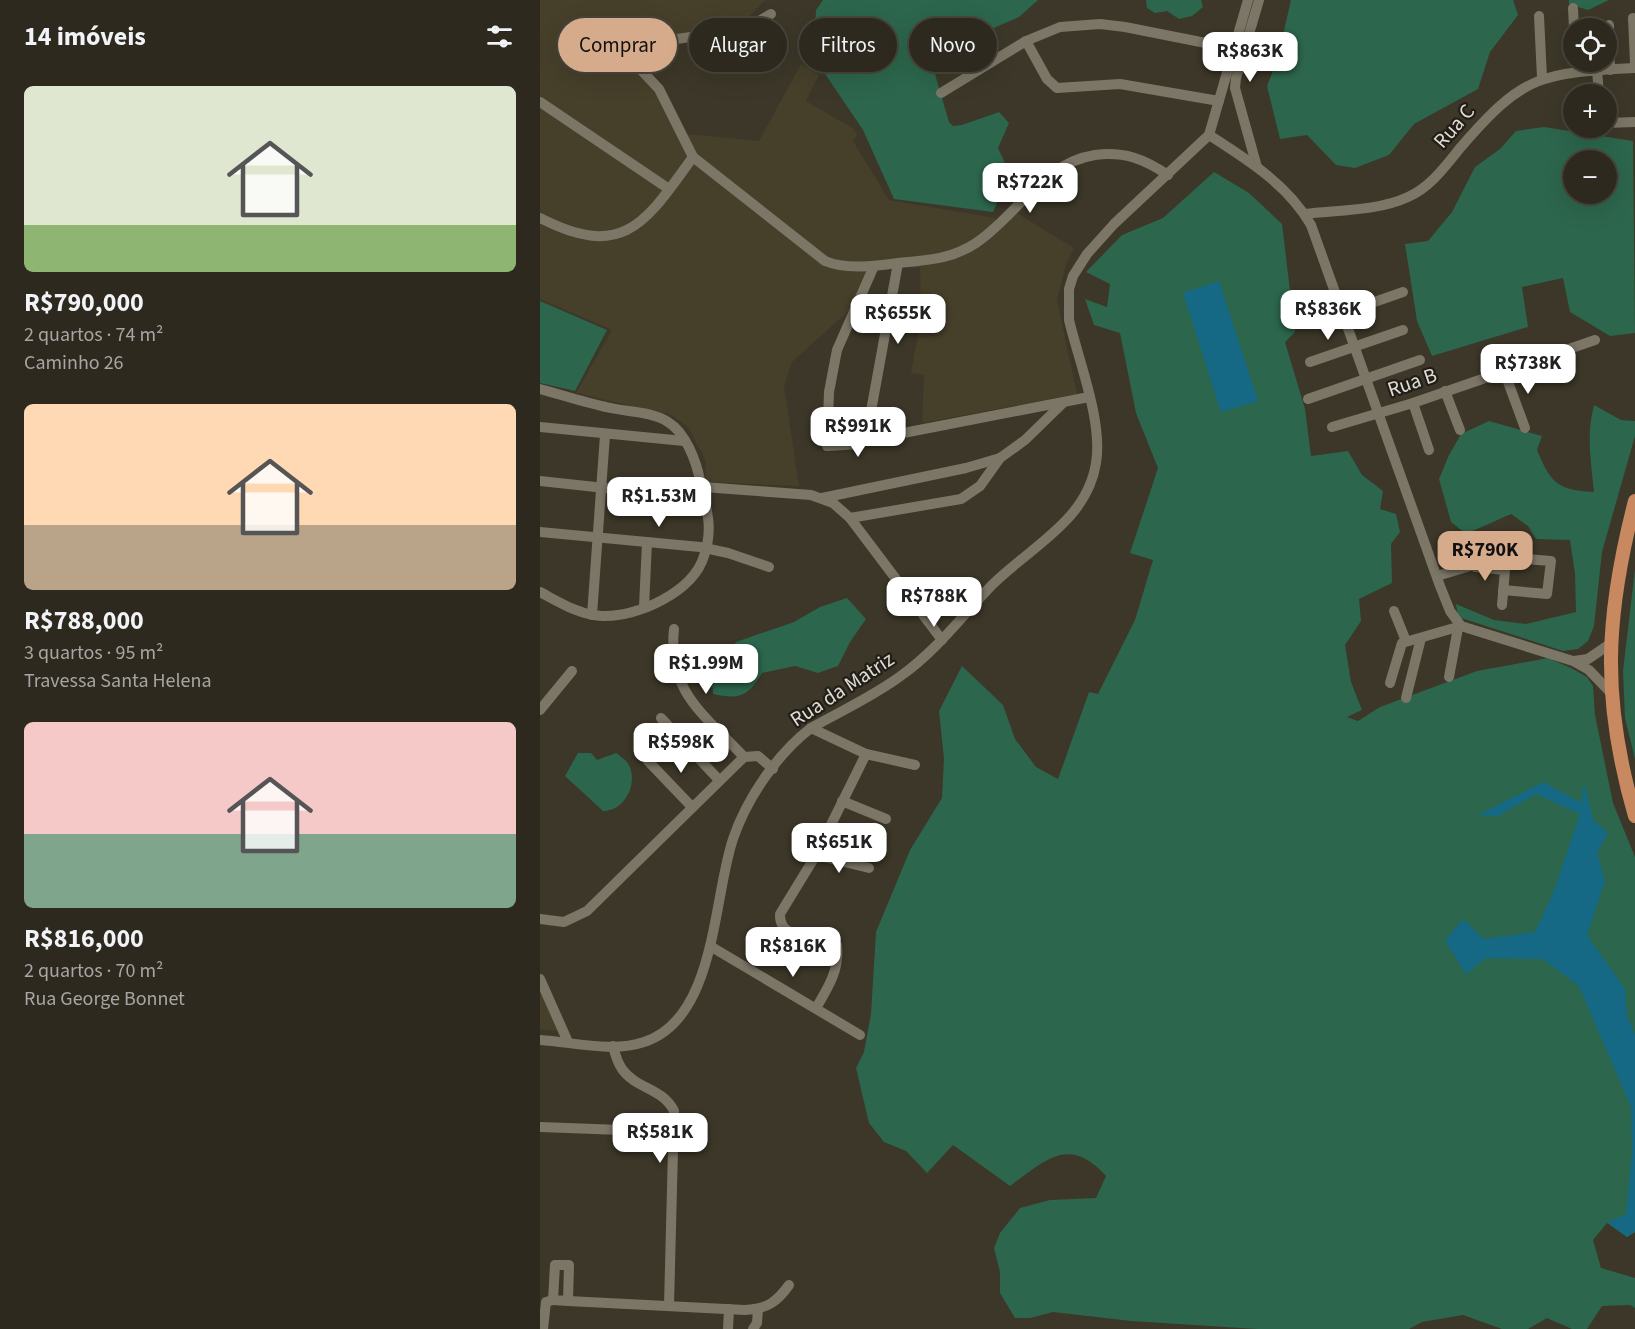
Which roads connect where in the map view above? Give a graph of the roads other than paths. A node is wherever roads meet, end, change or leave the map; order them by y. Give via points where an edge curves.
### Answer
1 (1248, 0) edge
2 (1259, 0) edge
3 (1573, 8) dead end
4 (771, 14) dead end
5 (1539, 16) dead end
6 (1574, 18) edge
7 (1633, 18) dead end
8 (1026, 40) junction
9 (1236, 49) junction
10 (1635, 63) edge
11 (1635, 68) edge
12 (1617, 69) edge
13 (1563, 70) edge
14 (1542, 78) junction
15 (941, 93) dead end
16 (1219, 101) junction
17 (540, 102) edge
18 (1635, 122) edge
19 (1617, 123) edge
20 (1209, 135) junction
21 (693, 157) junction
22 (1257, 167) junction
23 (1168, 175) junction
24 (669, 189) junction
25 (1305, 214) junction
26 (540, 218) edge
27 (898, 263) junction
28 (874, 266) junction
29 (1403, 292) dead end
30 (1343, 313) junction
31 (1403, 330) dead end
32 (1595, 340) dead end
33 (1355, 347) junction
34 (1420, 360) dead end
35 (1310, 362) dead end
36 (1504, 371) junction
37 (1366, 378) junction
38 (540, 389) edge
39 (1445, 391) junction
40 (1089, 397) junction
41 (1308, 399) dead end
42 (1413, 403) junction
43 (1062, 404) junction
44 (1378, 414) junction
45 (540, 427) edge
46 (1332, 427) dead end
47 (1525, 428) dead end
48 (1460, 430) dead end
49 (875, 433) junction
50 (605, 435) junction
51 (684, 441) junction
52 (1430, 450) dead end
53 (1000, 458) junction
54 (540, 481) edge
55 (601, 486) junction
56 (703, 487) junction
57 (822, 498) junction
58 (706, 499) junction
59 (1635, 501) edge
60 (850, 518) junction
61 (540, 532) edge
62 (598, 537) junction
63 (647, 542) junction
64 (706, 548) junction
65 (1467, 566) junction
66 (769, 567) dead end
67 (1437, 576) junction
68 (1503, 590) junction
69 (540, 592) edge
70 (1502, 605) dead end
71 (644, 607) junction
72 (1394, 611) dead end
73 (592, 615) junction
74 (1460, 627) junction
75 (674, 629) dead end
76 (1421, 638) junction
77 (942, 640) junction
78 (1406, 641) junction
79 (1610, 644) junction
80 (1573, 661) junction
81 (572, 672) dead end
82 (1449, 677) dead end
83 (1390, 683) dead end
84 (1610, 692) junction
85 (1406, 698) dead end
86 (540, 710) edge
87 (661, 718) dead end
88 (811, 728) junction
89 (866, 754) junction
90 (744, 757) junction
91 (648, 761) dead end
92 (915, 765) dead end
93 (773, 769) junction
94 (719, 780) junction
95 (842, 801) junction
96 (692, 807) junction
97 (1635, 816) edge
98 (886, 819) dead end
99 (816, 855) junction
100 (869, 868) dead end
101 (540, 919) edge
102 (710, 946) junction
103 (540, 979) edge
104 (816, 1008) junction
105 (860, 1035) dead end
106 (540, 1040) edge
107 (568, 1042) junction
108 (613, 1046) junction
109 (540, 1127) edge
110 (675, 1132) junction
111 (789, 1285) dead end
112 (553, 1300) junction
113 (568, 1301) junction
114 (669, 1305) junction
115 (729, 1309) junction
116 (758, 1309) junction
117 (543, 1329) edge
118 (728, 1329) edge
119 (753, 1329) edge

1 - 9 street, Rua da Matriz
2 - 22 street via 1235,88
3 - 6 street
4 - 21 street via 738,30 629,46 628,56 659,89
5 - 14 street
7 - 10 street
8 - 9 street via 1060,27 1100,24
8 - 15 street
8 - 16 street via 1047,79 1057,88 1120,84
9 - 16 street, Rua da Matriz
11 - 12 street, Rua C
13 - 14 street, Rua C
14 - 25 street, Rua C via 1500,105 1425,187 1408,197 1375,206
16 - 20 street, Rua da Matriz
17 - 24 street
18 - 19 street
20 - 22 street
20 - 23 street, Rua da Matriz
21 - 24 street
21 - 28 street via 825,261
22 - 25 street
23 - 27 street via 1134,156 1121,154 1069,161 978,242 949,258
23 - 40 street, Rua da Matriz via 1099,240 1073,276 1069,320
24 - 26 street via 641,223 614,236 584,233
25 - 30 street
27 - 28 street
27 - 49 street via 870,416
28 - 49 street via 837,350 829,392 827,446 860,444
29 - 30 street
30 - 33 street
31 - 33 street
32 - 36 street, Rua B
33 - 35 street
33 - 37 street
34 - 37 street
36 - 39 street, Rua B
36 - 47 street
37 - 41 street
37 - 44 street
38 - 51 street via 659,418 673,426
39 - 42 street, Rua B
39 - 48 street
40 - 43 street
40 - 77 street, Rua da Matriz via 1098,444 1088,492 1066,522 1000,578
42 - 44 street, Rua B
42 - 52 street
43 - 49 street via 888,436
43 - 53 street
44 - 46 street, Rua B
44 - 67 street
45 - 50 street
50 - 51 street
50 - 55 street
51 - 56 street via 695,459
53 - 57 street
53 - 60 street via 980,486 961,499
54 - 55 street
55 - 58 street
55 - 62 street
56 - 57 street
56 - 58 street
57 - 60 street
58 - 64 street
59 - 79 main road via 1618,572
60 - 77 street
61 - 62 street
62 - 63 street
62 - 73 street
63 - 64 street
63 - 71 street
64 - 66 street
64 - 71 street via 704,559 691,578
65 - 67 street
65 - 68 street via 1505,570
65 - 68 street via 1500,557 1551,561 1547,594
67 - 74 street
68 - 70 street
69 - 73 street
71 - 73 street via 617,615
72 - 78 street
74 - 76 street
74 - 80 street
74 - 82 street
75 - 90 street via 672,659 682,688
76 - 78 street
76 - 85 street
77 - 88 street, Rua da Matriz via 901,676
78 - 83 street via 1400,646
79 - 80 street via 1588,659
79 - 84 main road
80 - 84 street via 1589,669
81 - 86 street
84 - 97 main road via 1617,744
87 - 94 street
88 - 89 street
88 - 93 street, Rua da Matriz via 789,747
89 - 92 street
89 - 95 street
90 - 93 street via 758,756
90 - 94 street
91 - 96 street
93 - 102 street, Rua da Matriz via 752,799 734,836
94 - 96 street
95 - 98 street
95 - 99 street
96 - 101 street via 580,916 556,923
99 - 100 street
99 - 104 street via 782,908 780,919 797,936 826,939 837,945 832,979
102 - 104 street
102 - 108 street, Rua da Matriz via 688,1004 668,1028 644,1042
103 - 107 street
104 - 105 street
106 - 107 street, Rua da Matriz
107 - 108 street, Rua da Matriz
108 - 110 street via 623,1071 670,1102
109 - 110 street
110 - 114 street
111 - 116 street via 776,1302
112 - 113 street
112 - 113 street via 555,1264 569,1265
112 - 117 street via 546,1302
113 - 114 street
114 - 115 street
115 - 116 street
115 - 118 street
116 - 119 street

